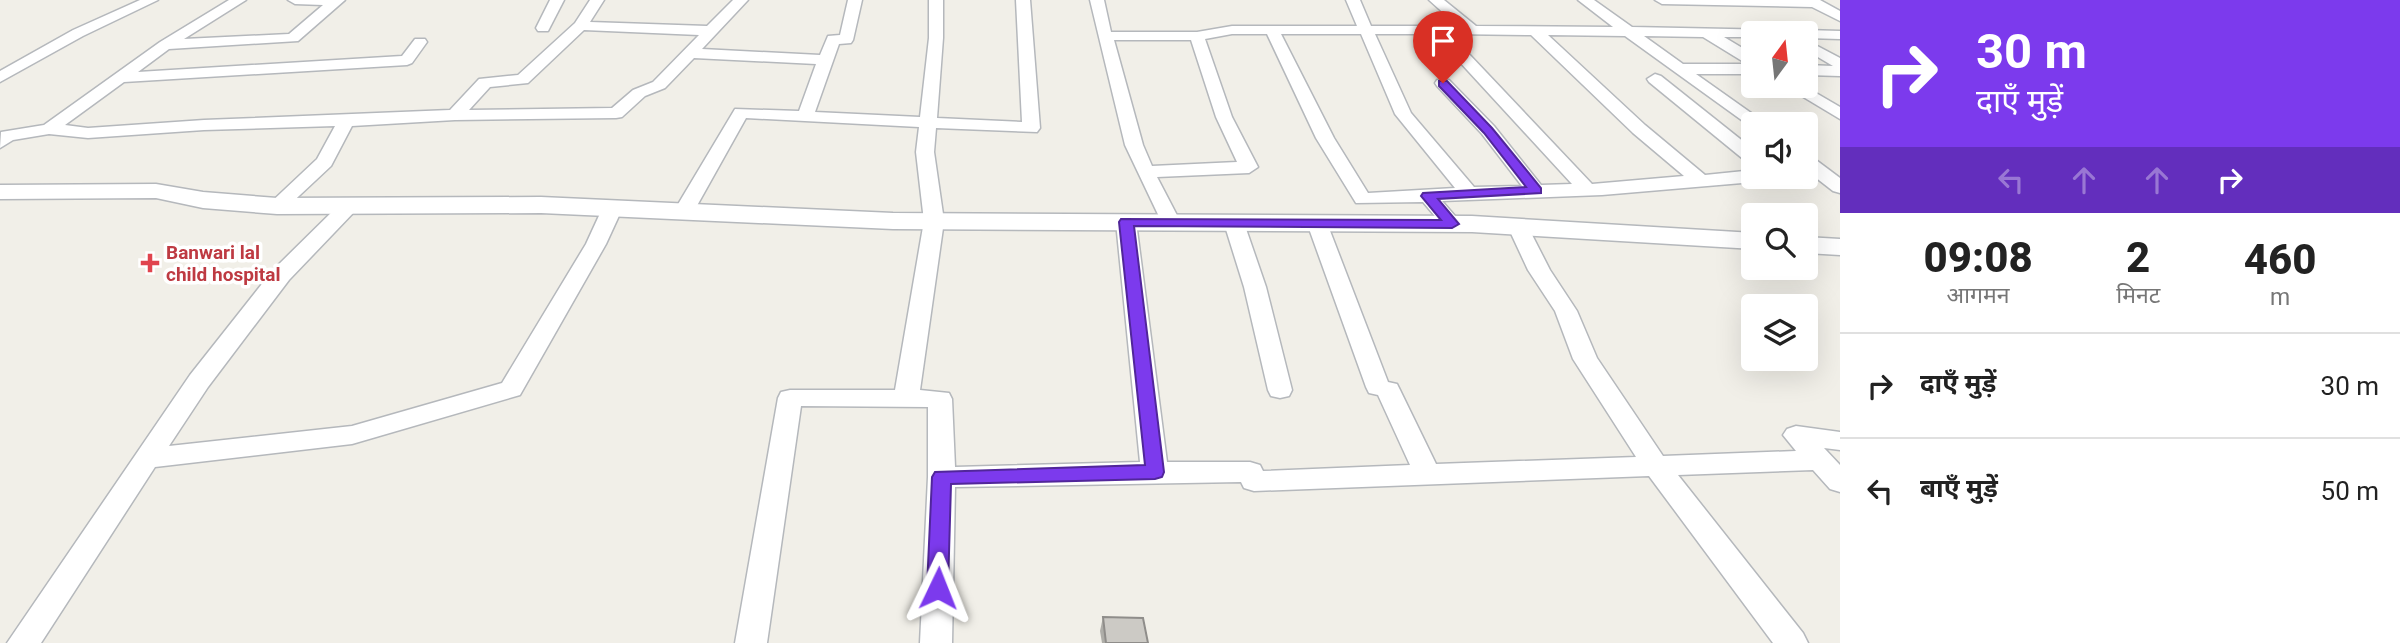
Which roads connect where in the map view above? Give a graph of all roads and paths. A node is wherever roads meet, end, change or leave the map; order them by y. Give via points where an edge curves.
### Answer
1 (151, 0) edge
2 (239, 0) edge
3 (295, 0) edge
4 (557, 0) edge
5 (597, 0) edge
6 (741, 0) edge
7 (855, 0) edge
8 (936, 0) edge
9 (1023, 0) edge
10 (1097, 0) edge
11 (1353, 0) edge
12 (1436, 0) edge
13 (1585, 0) edge
14 (1655, 0) edge
15 (1662, 0) edge
16 (337, 1) edge
17 (1732, 1) edge
18 (1812, 1) edge
19 (1840, 17) edge
20 (1762, 21) edge
21 (580, 26) junction
22 (1741, 27) edge
23 (543, 29) dead end
24 (1272, 30) junction
25 (1438, 30) junction
26 (1472, 30) junction
27 (1534, 30) junction
28 (1626, 30) junction
29 (713, 31) junction
30 (1367, 31) junction
31 (1705, 32) junction
32 (1818, 34) edge
33 (1840, 35) edge
34 (1105, 36) junction
35 (1197, 36) junction
36 (421, 43) dead end
37 (165, 45) junction
38 (1818, 51) edge
39 (691, 53) junction
40 (1741, 54) edge
41 (826, 60) junction
42 (1840, 64) edge
43 (1678, 69) junction
44 (1741, 69) edge
45 (1818, 70) edge
46 (1840, 71) edge
47 (0, 77) edge
48 (118, 78) junction
49 (1655, 79) dead end
50 (1443, 83) dead end
51 (1813, 98) edge
52 (1741, 114) edge
53 (1840, 114) edge
54 (454, 115) junction
55 (805, 117) junction
56 (345, 121) junction
57 (928, 125) junction
58 (49, 129) junction
59 (0, 143) edge
60 (1741, 148) edge
61 (1818, 168) edge
62 (1840, 169) edge
63 (1145, 172) junction
64 (1818, 172) edge
65 (1741, 177) edge
66 (1700, 180) junction
67 (1840, 187) edge
68 (1587, 189) junction
69 (0, 191) edge
70 (1536, 191) junction
71 (1469, 193) junction
72 (1428, 196) junction
73 (277, 206) junction
74 (349, 206) junction
75 (613, 207) junction
76 (684, 211) junction
77 (933, 221) junction
78 (1126, 222) junction
79 (1171, 223) junction
80 (1234, 223) junction
81 (1317, 223) junction
82 (1452, 224) junction
83 (1517, 227) junction
84 (1741, 240) edge
85 (1818, 246) edge
86 (1840, 247) edge
87 (1280, 390) dead end
88 (906, 399) junction
89 (1830, 450) edge
90 (148, 458) junction
91 (1656, 466) junction
92 (1155, 472) junction
93 (1428, 476) junction
94 (942, 477) junction
95 (1840, 482) edge
96 (23, 643) edge
97 (751, 643) edge
98 (936, 643) edge
99 (1792, 643) edge

1 - 47 street via 78,33
2 - 37 street
3 - 16 street
4 - 23 street
5 - 21 street
6 - 29 street
7 - 41 street via 846,40 833,39
8 - 57 street
9 - 57 street via 1031,128
10 - 34 street
11 - 30 street
12 - 26 street
13 - 28 street
14 - 31 street
15 - 17 street
16 - 37 street via 293,38
17 - 18 street
17 - 20 street
18 - 19 street
21 - 29 street
21 - 54 street via 522,80 485,82
22 - 31 street
24 - 30 street
24 - 35 street
24 - 72 street via 1318,125 1363,199
25 - 26 street
25 - 30 street
25 - 68 street
26 - 27 street
27 - 28 street
27 - 66 street
28 - 31 street
28 - 43 street
29 - 39 street
30 - 71 street via 1403,114
31 - 40 street
32 - 33 street
34 - 35 street
34 - 63 street
35 - 63 street via 1224,117 1249,167
36 - 48 street via 407,61
37 - 48 street
38 - 42 street
39 - 41 street
39 - 54 street via 659,85 639,93 616,113
41 - 55 street
43 - 44 street
43 - 52 street
45 - 46 street
48 - 58 street
49 - 60 street
50 - 70 street
51 - 53 street
54 - 56 street
55 - 57 street
55 - 76 street via 741,113
56 - 58 street via 88,133
56 - 73 street via 324,162
57 - 77 street via 925,152
58 - 59 street via 7,136
61 - 62 street
63 - 79 street
64 - 67 street
65 - 66 street
66 - 68 street
68 - 70 street
69 - 73 street via 156,191
70 - 71 street
71 - 72 street
72 - 82 street
73 - 74 street
74 - 75 street
74 - 90 street via 281,275 199,381
75 - 76 street
75 - 90 street via 510,389 352,435
76 - 77 street
77 - 78 street
77 - 88 street
78 - 79 street
78 - 92 street
79 - 80 street
80 - 81 street
80 - 87 street
81 - 82 street
81 - 93 street via 1378,387 1388,390
82 - 83 street
83 - 84 street
83 - 91 street via 1566,311 1585,359
85 - 86 street
88 - 94 street via 940,399
88 - 97 street via 790,398
89 - 91 street
89 - 95 street
90 - 96 street
91 - 93 street
91 - 99 street
92 - 93 street via 1251,472 1254,481
92 - 94 street
94 - 98 street

